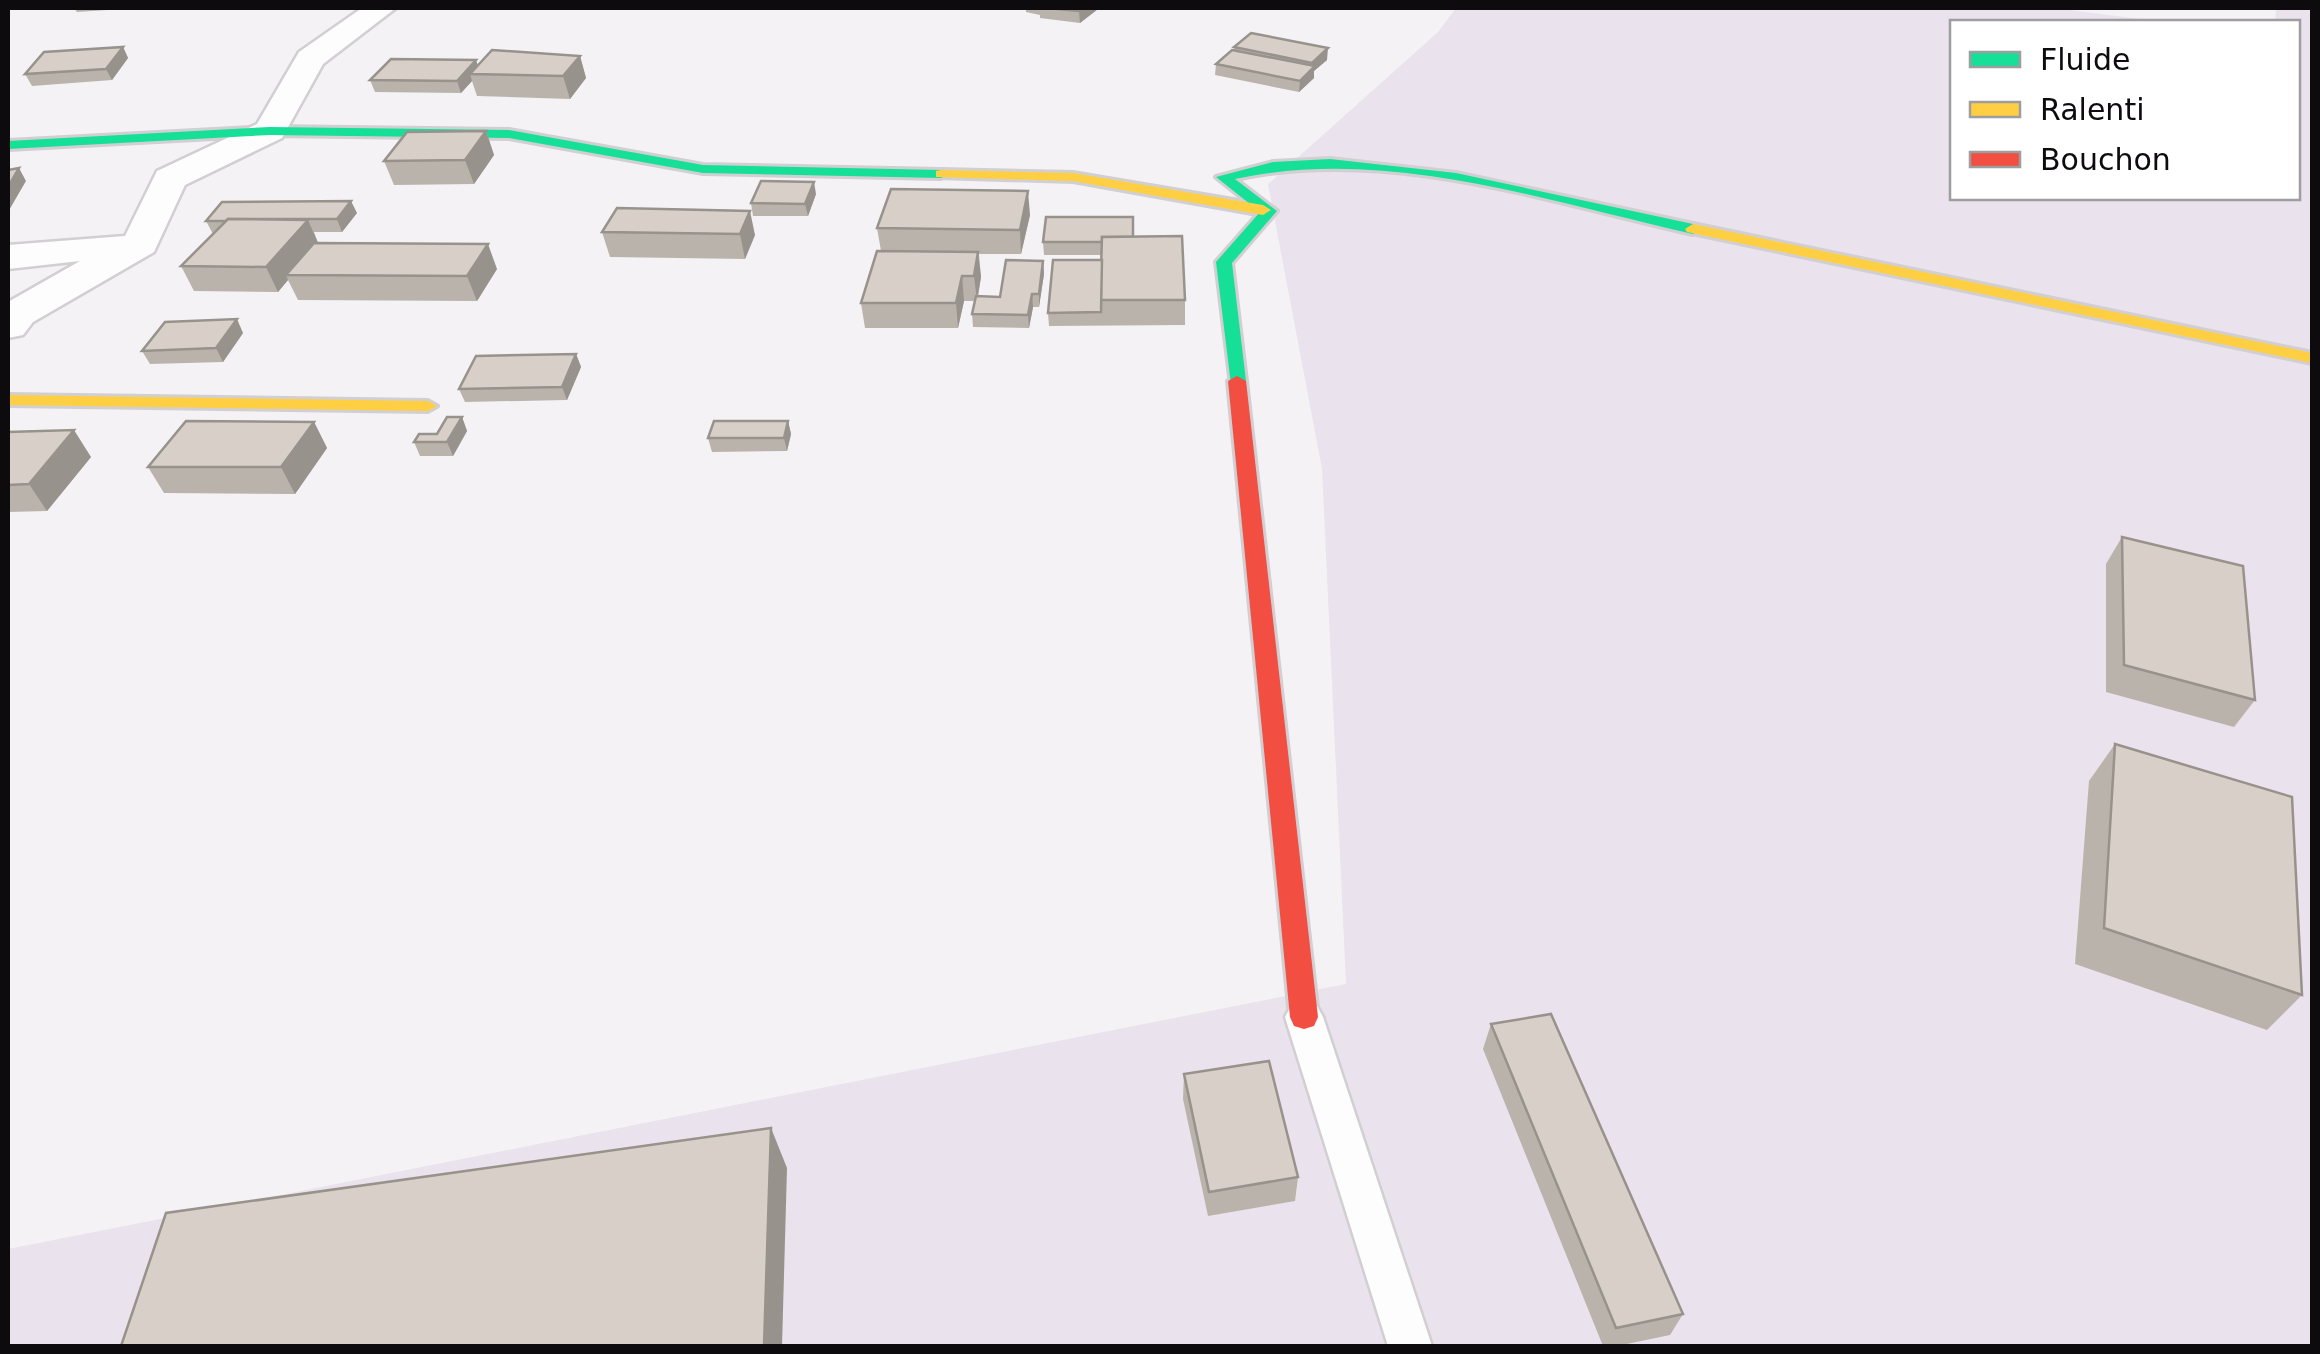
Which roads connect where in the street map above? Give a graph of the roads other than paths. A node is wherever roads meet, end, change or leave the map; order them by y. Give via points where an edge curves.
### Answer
1 (381, 8) edge
2 (270, 130) junction
3 (8, 146) edge
4 (1269, 212) junction
5 (140, 244) junction
6 (8, 257) edge
7 (8, 326) edge
8 (2312, 358) edge
9 (8, 400) edge
10 (428, 406) dead end
11 (1304, 1016) joint
12 (1410, 1346) edge

1 - 2 street via 310,59
2 - 3 street
2 - 4 street via 509,134 703,169 1073,178
2 - 5 street via 170,180
4 - 8 street via 1223,178 1252,165 1293,162 1403,170
4 - 11 street via 1224,262
5 - 6 street
5 - 7 street via 18,313
9 - 10 street
11 - 12 lane

